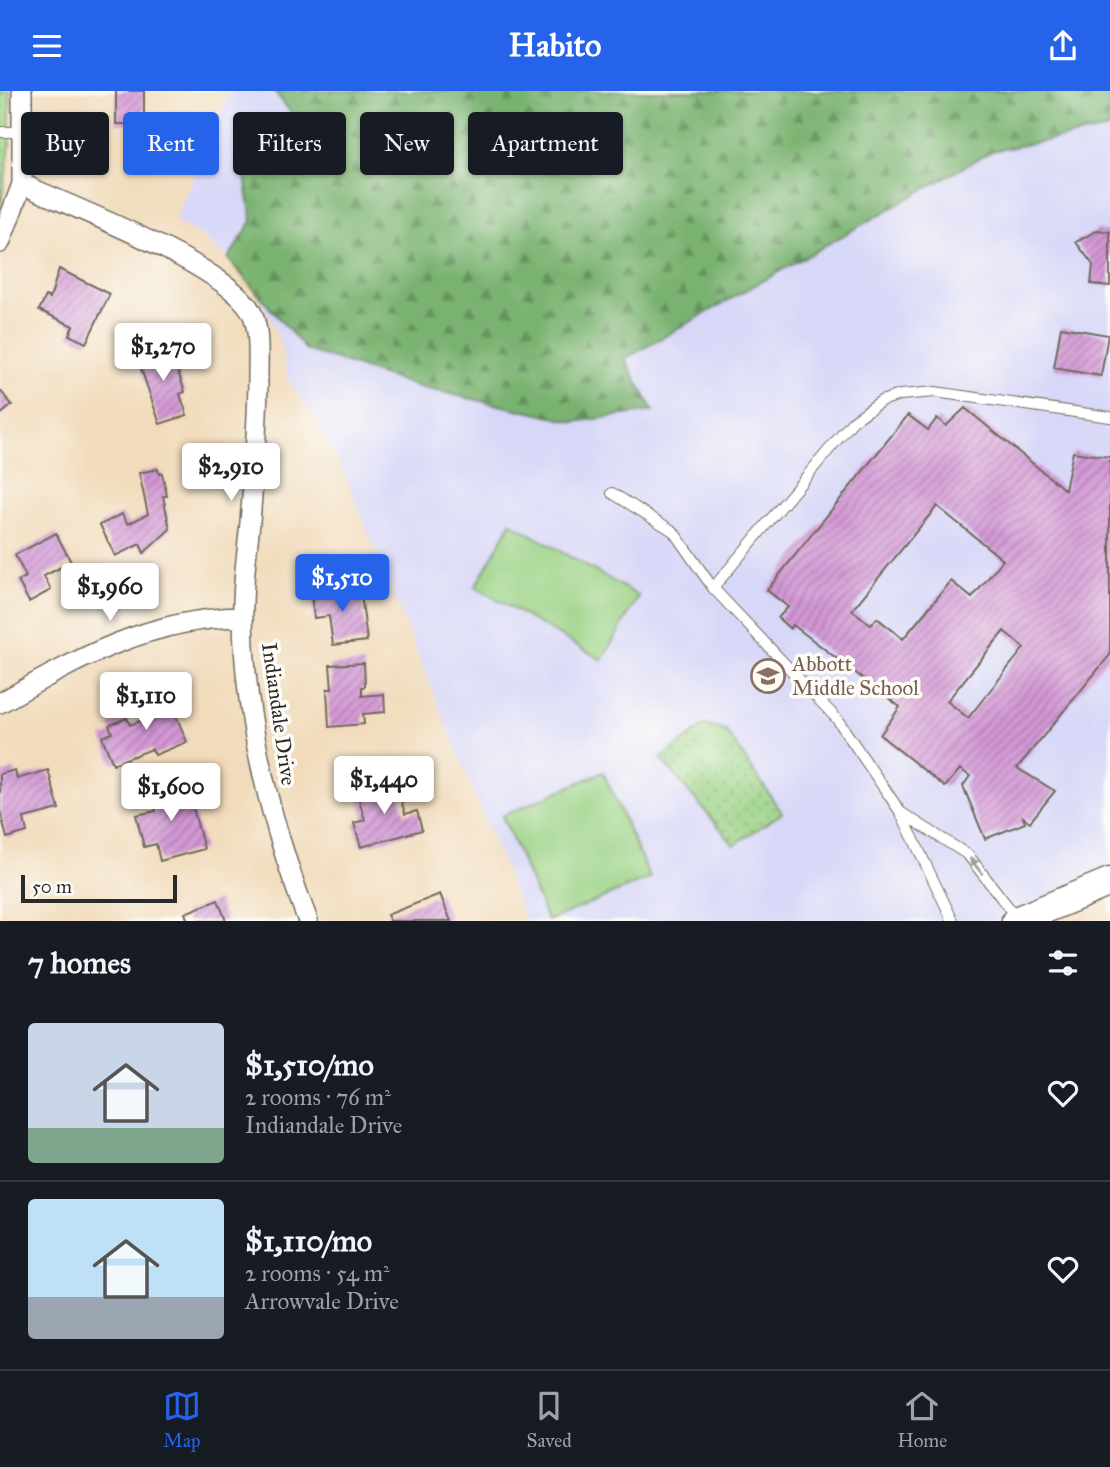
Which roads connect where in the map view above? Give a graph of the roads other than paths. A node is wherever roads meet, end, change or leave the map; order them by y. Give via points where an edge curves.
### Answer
1 (22, 91) edge
2 (22, 112) edge
3 (0, 132) edge
4 (21, 132) edge
5 (22, 175) edge
6 (22, 184) junction
7 (0, 243) edge
8 (1110, 417) edge
9 (612, 493) dead end
10 (713, 588) junction
11 (243, 617) junction
12 (0, 703) edge
13 (901, 813) junction
14 (1110, 882) edge
15 (1017, 920) edge
16 (308, 921) edge
17 (953, 921) edge

1 - 2 street
3 - 4 lane
5 - 6 street
6 - 7 street
6 - 11 street, Indiandale Drive via 165,249 223,281 251,312 258,347 258,425
8 - 10 lane via 935,392 881,401 853,421
9 - 10 lane via 673,531
10 - 13 lane via 837,719
11 - 12 street via 203,617 135,635
11 - 16 street, Indiandale Drive via 255,735 269,805
15 -> 13 lane via 968,855
13 - 17 lane
14 - 15 main road

